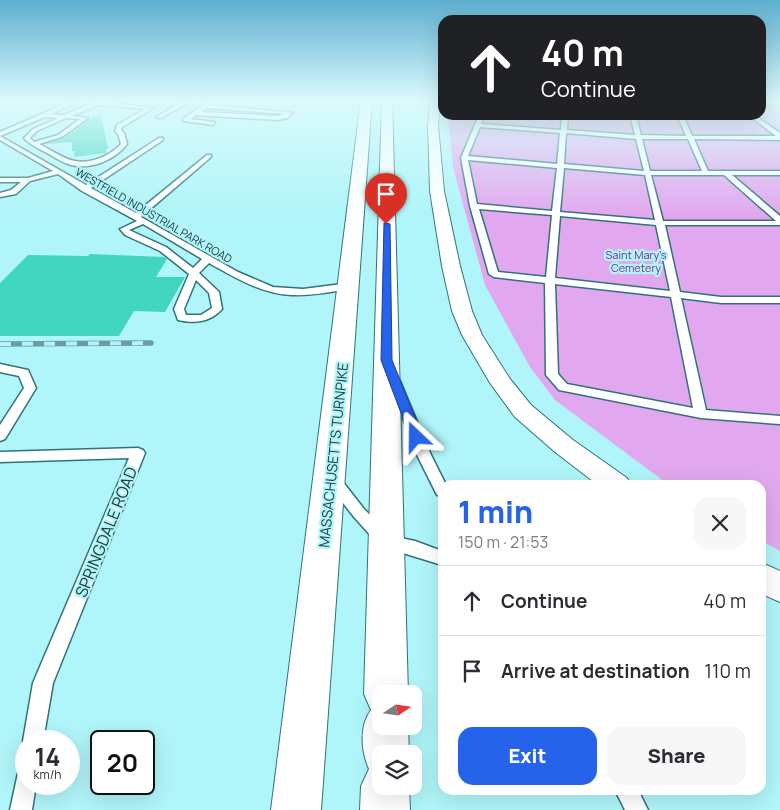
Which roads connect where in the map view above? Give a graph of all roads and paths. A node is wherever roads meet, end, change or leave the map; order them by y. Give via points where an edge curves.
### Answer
1 (387, 137) edge
2 (3, 138) edge
3 (27, 138) edge
4 (53, 138) edge
5 (122, 138) edge
6 (364, 138) edge
7 (433, 138) edge
8 (473, 138) edge
9 (562, 138) edge
10 (637, 138) edge
11 (685, 138) edge
12 (690, 138) junction
13 (708, 138) edge
14 (161, 139) dead end
15 (33, 144) junction
16 (209, 156) dead end
17 (464, 158) junction
18 (560, 166) junction
19 (58, 172) junction
20 (646, 173) junction
21 (706, 173) junction
22 (726, 173) junction
23 (780, 173) edge
24 (0, 180) edge
25 (28, 180) junction
26 (85, 188) junction
27 (0, 195) edge
28 (474, 206) junction
29 (556, 214) junction
30 (140, 219) junction
31 (780, 222) edge
32 (660, 223) junction
33 (208, 258) junction
34 (194, 273) junction
35 (550, 282) junction
36 (350, 286) junction
37 (676, 296) junction
38 (780, 300) edge
39 (386, 360) junction
40 (0, 368) edge
41 (701, 414) junction
42 (780, 420) edge
43 (0, 436) edge
44 (0, 457) edge
45 (331, 477) junction
46 (611, 480) edge
47 (438, 482) edge
48 (386, 541) junction
49 (438, 556) edge
50 (766, 580) edge
51 (780, 588) edge
52 (386, 685) edge
53 (35, 730) edge
54 (24, 795) edge
55 (385, 795) edge
56 (629, 795) edge
57 (21, 810) edge
58 (296, 810) edge
59 (385, 810) edge
60 (637, 810) edge

1 - 39 main road
2 - 19 lane, WESTFIELD INDUSTRIAL PARK ROAD
3 - 15 lane
4 - 15 lane
5 - 15 lane via 121,149 99,162 72,163
6 - 36 main road, MASSACHUSETTS TURNPIKE
7 - 46 street via 437,191 450,266 472,335 523,411
8 - 17 lane
9 - 18 lane
10 - 20 lane
11 - 12 lane
12 - 13 lane
12 - 21 lane
14 - 26 lane
16 - 30 lane
17 - 18 lane
17 - 28 lane
18 - 20 lane
18 - 29 lane
19 - 25 lane
19 - 26 lane, WESTFIELD INDUSTRIAL PARK ROAD
20 - 21 lane
20 - 32 lane
21 - 22 lane
22 - 23 lane
22 - 31 lane
24 - 25 lane
25 - 27 lane via 13,192
26 - 30 lane, WESTFIELD INDUSTRIAL PARK ROAD
28 - 29 lane
28 - 35 lane via 494,274
29 - 32 lane
29 - 35 lane
30 - 33 lane, WESTFIELD INDUSTRIAL PARK ROAD
30 - 34 lane via 124,229 163,250
31 - 32 lane
32 - 37 lane
33 - 34 lane
33 - 36 lane, WESTFIELD INDUSTRIAL PARK ROAD via 235,274 274,290 297,292
34 - 34 lane via 214,292 217,309 208,317 182,318 179,309
35 - 37 lane
35 - 41 lane via 552,375 563,386
36 - 45 main road, MASSACHUSETTS TURNPIKE
37 - 38 lane
37 - 41 lane
39 - 47 lane
39 - 48 main road
40 - 43 lane via 24,373 30,388
41 - 42 lane
44 - 53 lane, SPRINGDALE ROAD via 138,453 43,683
45 - 48 lane via 358,513
45 - 58 main road, MASSACHUSETTS TURNPIKE
48 - 49 lane
48 - 52 main road
50 - 51 street
54 - 57 lane
55 - 59 main road
56 - 60 lane

